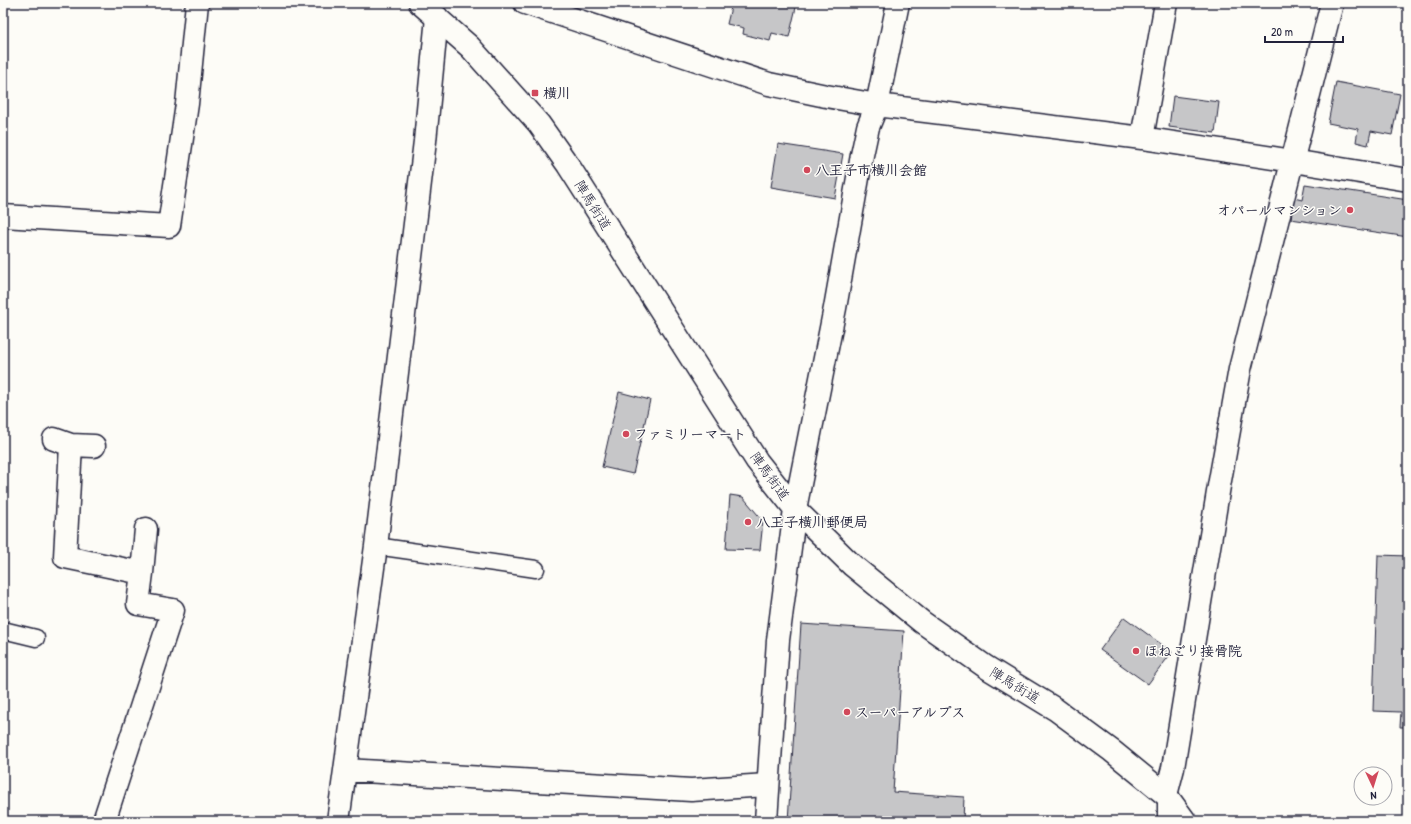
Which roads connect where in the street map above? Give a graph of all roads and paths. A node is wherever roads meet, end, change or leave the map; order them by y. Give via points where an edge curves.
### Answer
1 (197, 3) edge
2 (420, 3) edge
3 (525, 3) edge
4 (898, 3) edge
5 (1166, 3) edge
6 (1332, 3) edge
7 (437, 17) junction
8 (877, 105) junction
9 (1142, 138) junction
10 (1293, 161) junction
11 (1408, 180) edge
12 (3, 216) edge
13 (94, 446) dead end
14 (795, 510) junction
15 (146, 529) dead end
16 (376, 546) junction
17 (536, 569) dead end
18 (142, 573) junction
19 (3, 630) edge
20 (36, 638) dead end
21 (346, 770) junction
22 (768, 785) junction
23 (1166, 795) junction
24 (104, 821) edge
25 (338, 821) edge
26 (766, 821) edge
27 (1166, 821) edge
28 (1185, 821) edge

1 - 12 street via 187,104 169,226
2 - 7 street, 陣馬街道
3 - 8 street via 769,84
4 - 8 street
5 - 9 street
6 - 10 street
7 - 14 street, 陣馬街道 via 470,47 539,124 568,165 757,460
7 - 16 street via 426,142
8 - 9 street
8 - 14 street via 868,127 862,155
9 - 10 street
10 - 11 street
10 - 23 street via 1240,369 1173,768
13 - 18 street via 63,442 65,557
14 - 22 street via 778,640
14 - 23 street, 陣馬街道 via 852,565 922,622 986,667 1055,709
15 - 18 street
16 - 17 lane
16 - 21 street
18 - 24 street via 138,604 173,610
19 - 20 lane
21 - 22 street via 691,790
21 - 25 street
22 - 26 street
23 - 27 lane
23 - 28 street, 陣馬街道

